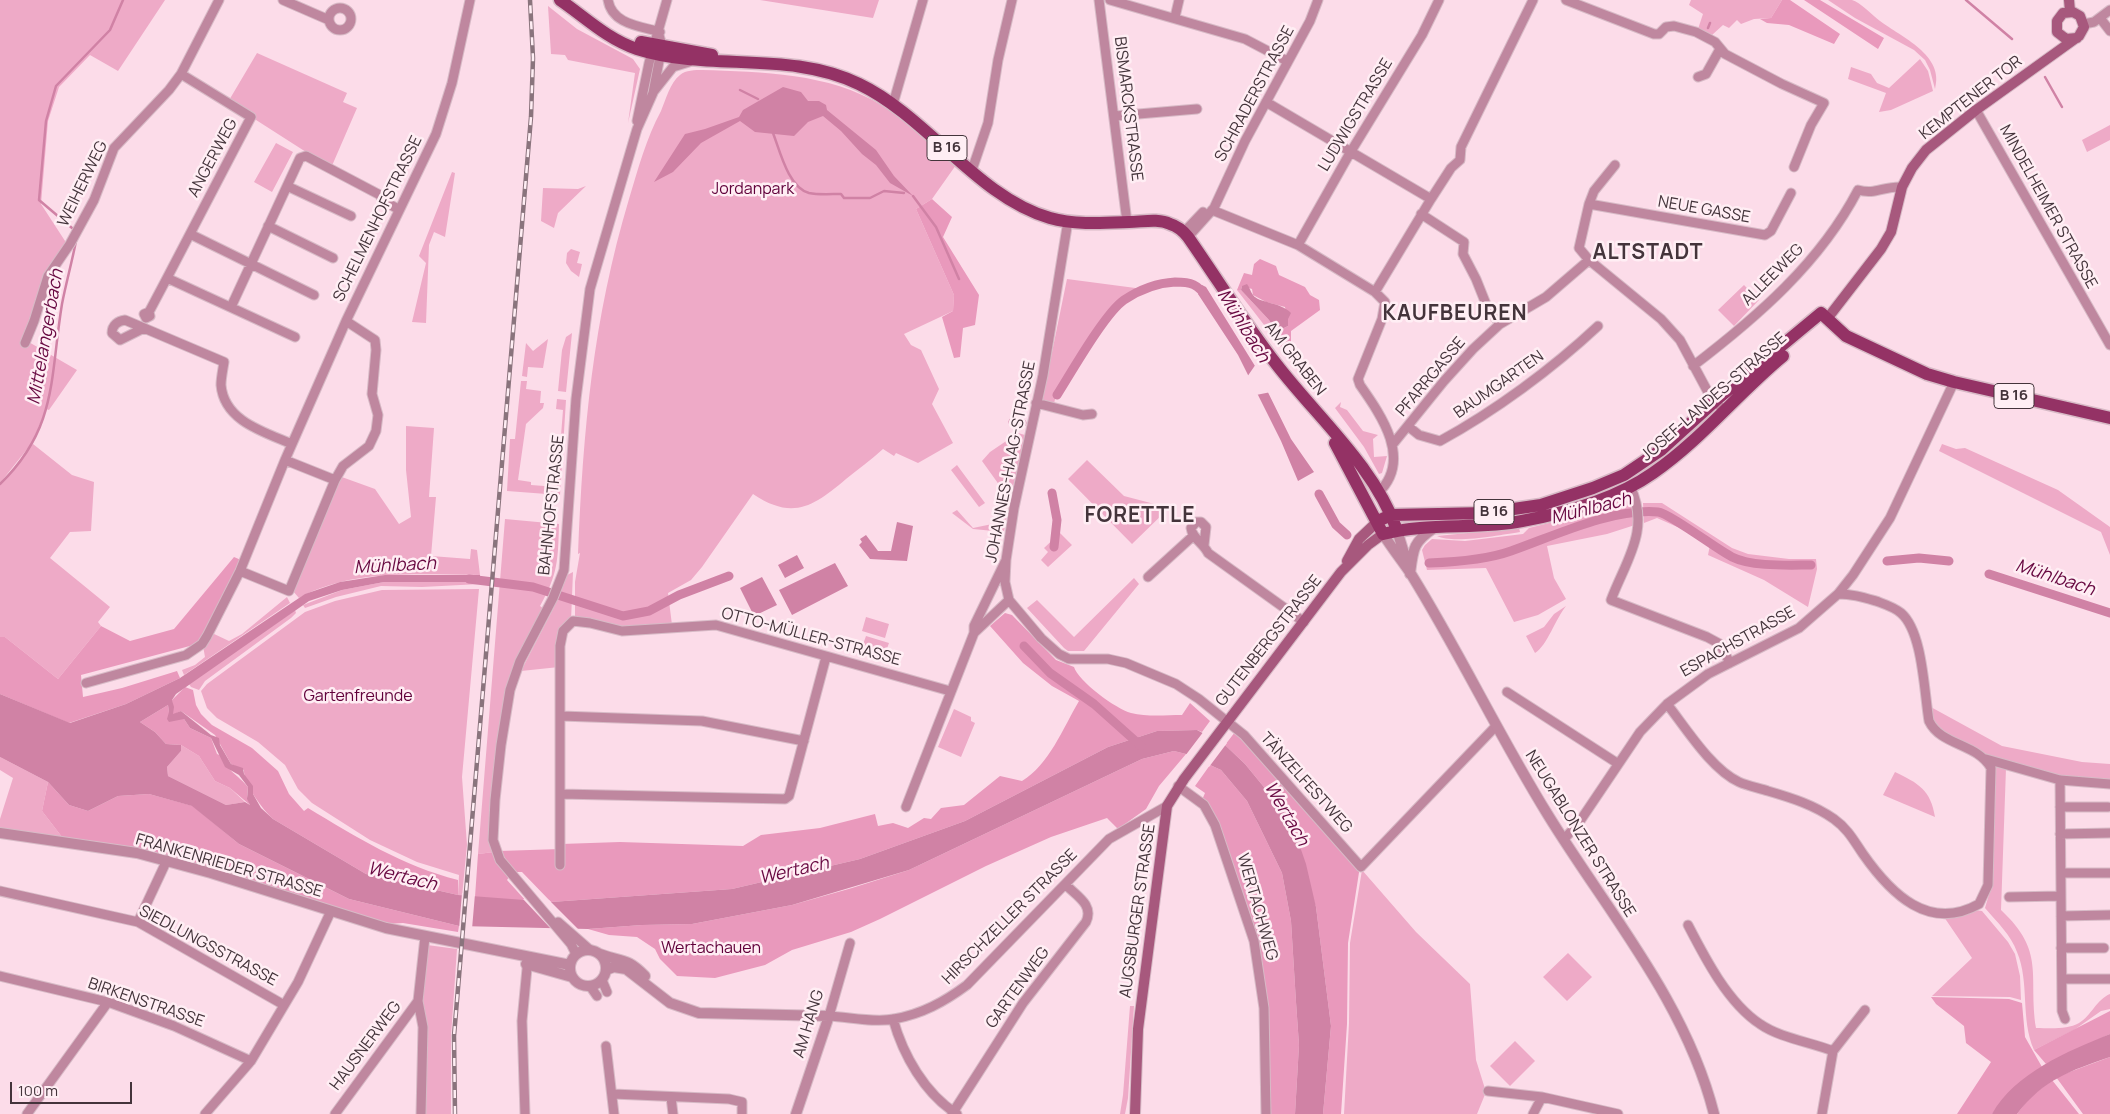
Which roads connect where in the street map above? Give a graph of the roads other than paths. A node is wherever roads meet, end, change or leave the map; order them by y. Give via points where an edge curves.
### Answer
1 (219, 0) edge
2 (283, 0) edge
3 (470, 0) edge
4 (560, 0) edge
5 (608, 0) edge
6 (667, 0) edge
7 (923, 0) edge
8 (1012, 0) edge
9 (1099, 0) edge
10 (1110, 0) edge
11 (1179, 0) edge
12 (1318, 0) edge
13 (1439, 0) edge
14 (1532, 0) edge
15 (1566, 0) edge
16 (2069, 0) edge
17 (2110, 10) edge
18 (2070, 11) junction
19 (1174, 17) junction
20 (2100, 18) junction
21 (329, 20) dead end
22 (2084, 24) junction
23 (2110, 31) edge
24 (2061, 37) junction
25 (2077, 38) junction
26 (658, 44) junction
27 (1720, 49) junction
28 (2052, 56) junction
29 (695, 60) junction
30 (741, 61) junction
31 (1287, 62) junction
32 (180, 74) junction
33 (1698, 77) dead end
34 (653, 93) junction
35 (1266, 102) junction
36 (893, 104) junction
37 (1197, 109) dead end
38 (1976, 110) junction
39 (1115, 116) junction
40 (637, 129) junction
41 (1350, 153) junction
42 (1615, 165) dead end
43 (1794, 167) dead end
44 (972, 170) junction
45 (286, 186) junction
46 (1902, 187) junction
47 (1790, 193) dead end
48 (1431, 199) junction
49 (1216, 200) junction
50 (1588, 204) junction
51 (398, 209) junction
52 (1212, 210) junction
53 (1422, 214) junction
54 (351, 216) dead end
55 (1068, 222) junction
56 (1127, 222) junction
57 (268, 226) junction
58 (190, 234) junction
59 (1186, 235) junction
60 (1298, 245) junction
61 (333, 258) dead end
62 (1589, 260) junction
63 (250, 265) junction
64 (168, 278) junction
65 (1375, 292) junction
66 (314, 295) dead end
67 (232, 307) junction
68 (149, 312) dead end
69 (1824, 316) junction
70 (346, 321) junction
71 (1500, 324) junction
72 (1598, 326) dead end
73 (144, 328) dead end
74 (295, 337) dead end
75 (24, 343) dead end
76 (2110, 344) edge
77 (1693, 366) junction
78 (1954, 382) junction
79 (1714, 401) junction
80 (1036, 402) junction
81 (1723, 410) junction
82 (1092, 414) dead end
83 (1321, 418) junction
84 (2110, 418) edge
85 (1409, 427) junction
86 (292, 444) junction
87 (1393, 444) junction
88 (285, 460) junction
89 (335, 480) junction
90 (1630, 486) junction
91 (1378, 492) junction
92 (1391, 515) junction
93 (1378, 521) junction
94 (1434, 528) junction
95 (1396, 530) junction
96 (1383, 534) junction
97 (1193, 536) junction
98 (1204, 545) junction
99 (1006, 560) junction
100 (240, 571) junction
101 (1341, 572) junction
102 (1410, 574) junction
103 (1148, 577) dead end
104 (1838, 594) junction
105 (1009, 600) junction
106 (1304, 622) junction
107 (974, 633) junction
108 (826, 656) junction
109 (1730, 663) junction
110 (86, 684) dead end
111 (950, 691) junction
112 (1507, 692) dead end
113 (1667, 704) junction
114 (561, 716) junction
115 (1224, 725) junction
116 (1496, 726) junction
117 (804, 741) junction
118 (1986, 759) junction
119 (1617, 763) junction
120 (2060, 780) junction
121 (1181, 783) junction
122 (2110, 784) edge
123 (561, 794) junction
124 (1167, 806) junction
125 (906, 807) dead end
126 (2060, 807) junction
127 (2108, 807) dead end
128 (0, 833) edge
129 (2110, 833) edge
130 (2060, 834) junction
131 (1564, 840) junction
132 (167, 860) junction
133 (560, 865) dead end
134 (2061, 873) junction
135 (2110, 873) edge
136 (1066, 885) junction
137 (0, 891) edge
138 (528, 892) junction
139 (2061, 896) junction
140 (2009, 897) dead end
141 (331, 911) junction
142 (2110, 915) edge
143 (2061, 916) junction
144 (138, 922) junction
145 (1688, 924) dead end
146 (426, 937) junction
147 (850, 943) dead end
148 (2061, 948) junction
149 (2104, 948) dead end
150 (590, 950) junction
151 (576, 954) junction
152 (600, 954) junction
153 (528, 961) junction
154 (570, 965) junction
155 (627, 965) junction
156 (552, 967) junction
157 (604, 975) junction
158 (0, 976) edge
159 (572, 977) junction
160 (2062, 979) junction
161 (2110, 979) edge
162 (590, 986) junction
163 (607, 992) dead end
164 (597, 996) dead end
165 (418, 1001) junction
166 (108, 1002) junction
167 (284, 1005) junction
168 (1865, 1010) dead end
169 (828, 1016) junction
170 (892, 1019) junction
171 (2065, 1019) dead end
172 (606, 1046) dead end
173 (1833, 1050) junction
174 (250, 1061) junction
175 (1488, 1091) dead end
176 (613, 1094) junction
177 (671, 1097) junction
178 (1542, 1097) junction
179 (954, 1113) edge
180 (27, 1114) edge
181 (205, 1114) edge
182 (335, 1114) edge
183 (421, 1114) edge
184 (525, 1114) edge
185 (614, 1114) edge
186 (673, 1114) edge
187 (742, 1114) edge
188 (796, 1114) edge
189 (1134, 1114) edge
190 (1266, 1114) edge
191 (1532, 1114) edge
192 (1618, 1114) edge
193 (1714, 1114) edge
194 (1822, 1114) edge

1 - 32 street, WEIHERWEG
2 - 21 street
3 - 51 street, SCHELMENHOFSTRASSE via 452,83 436,134
4 - 26 main road, B 16 via 602,32 634,48
5 - 26 street via 615,17 632,24
6 - 26 street
7 - 36 street
8 - 44 street via 988,123
9 - 39 street, BISMARCKSTRASSE
10 - 19 street
11 - 19 street
12 - 31 street, SCHRADERSTRASSE
13 - 41 street, LUDWIGSTRASSE via 1412,52
14 - 48 street via 1461,148 1460,160
15 - 27 street via 1654,34 1674,26 1682,27 1715,42
16 - 18 main road
17 - 20 street
18 - 22 main road via 2080,16
18 - 24 main road via 2061,14 2057,20 2056,29
19 - 31 street via 1245,39
20 - 22 street
20 - 23 street
22 - 25 main road via 2083,32
24 - 25 main road
24 - 28 main road, KEMPTENER TOR
25 - 28 main road, KEMPTENER TOR
26 - 29 main road, B 16
26 - 30 main road, B 16
26 - 34 street, BAHNHOFSTRASSE
26 - 40 street, BAHNHOFSTRASSE
27 - 33 street via 1706,74
27 - 43 street via 1824,103
28 - 38 main road, KEMPTENER TOR
29 - 30 main road, B 16
29 - 34 street, BAHNHOFSTRASSE via 674,67
30 - 36 main road, B 16 via 833,73 858,83
31 - 35 street, SCHRADERSTRASSE
32 - 58 street, ANGERWEG via 251,117
32 - 75 street, WEIHERWEG via 170,90 114,148 94,200 48,276
34 - 40 street, BAHNHOFSTRASSE
35 - 41 street
35 - 49 street, SCHRADERSTRASSE
36 - 44 main road, B 16
37 - 39 street
38 - 46 main road, KEMPTENER TOR via 1926,150
38 - 76 street, MINDELHEIMER STRASSE
39 - 56 street, BISMARCKSTRASSE
40 - 138 street, BAHNHOFSTRASSE via 590,289 576,399 564,570 517,670 510,690 501,745 493,840 500,860
41 - 48 street
41 - 60 street, LUDWIGSTRASSE
42 - 50 street
44 - 55 main road, B 16 via 1009,200 1050,218
45 - 51 street via 300,158 306,156 380,195 382,200
45 - 54 street
45 - 57 street
46 - 69 main road, KEMPTENER TOR via 1887,239 1871,263
46 - 77 street, ALLEEWEG via 1887,187 1870,194 1858,190 1844,218 1809,263 1748,322
47 - 50 street, NEUE GASSE via 1771,231 1765,235
48 - 53 street
49 - 52 street, SCHRADERSTRASSE
49 - 59 street, SCHRADERSTRASSE
50 - 62 street via 1579,248
51 - 70 street, SCHELMENHOFSTRASSE
52 - 59 street, SCHRADERSTRASSE
52 - 60 street
53 - 65 street
53 - 71 street via 1464,242 1463,254 1486,304
55 - 56 main road, B 16
55 - 80 street, JOHANNES-HAAG-STRASSE
56 - 59 main road, B 16 via 1172,224
57 - 61 street
57 - 63 street
58 - 63 street
58 - 64 street, ANGERWEG
59 - 83 main road, AM GRABEN via 1265,349
60 - 65 street
62 - 71 street, PFARRGASSE via 1546,297
62 - 77 street via 1661,319 1680,340
63 - 66 street
63 - 67 street
64 - 67 street
64 - 68 street, ANGERWEG
65 - 87 street via 1386,306 1358,379
67 - 74 street
69 - 78 main road, B 16 via 1846,336 1927,374
69 - 79 main road, JOSEF-LANDES-STRASSE / B 16
69 - 81 main road, JOSEF-LANDES-STRASSE / B 16
70 - 86 street, SCHELMENHOFSTRASSE
70 - 89 street via 375,340 372,394 378,424 369,446 342,466
71 - 85 street, PFARRGASSE via 1444,380
72 - 85 street, BAUMGARTEN via 1551,369 1536,376 1474,422 1440,441 1419,435
73 - 86 street via 224,362 221,384 226,401 235,414 244,423
77 - 79 street
78 - 84 main road, B 16
78 - 104 street, ESPACHSTRASSE via 1890,518
79 - 81 street
79 - 92 main road, JOSEF-LANDES-STRASSE / B 16 via 1645,463 1576,495 1541,505 1486,513
80 - 82 street via 1083,415
80 - 99 street, JOHANNES-HAAG-STRASSE
81 - 90 main road, JOSEF-LANDES-STRASSE / B 16 via 1670,461
83 - 91 main road, AM GRABEN via 1348,448
83 - 93 main road, AM GRABEN
85 - 87 street, PFARRGASSE
86 - 88 street, SCHELMENHOFSTRASSE
87 - 91 street via 1388,482
88 - 89 street
88 - 100 street, SCHELMENHOFSTRASSE
89 - 100 street via 290,591
90 - 94 main road, JOSEF-LANDES-STRASSE / B 16 via 1598,500 1539,518
90 - 109 street via 1638,506 1639,525 1636,541 1611,600 1707,636 1720,644
91 - 92 main road, AM GRABEN
92 - 93 main road, JOSEF-LANDES-STRASSE / B 16
92 - 95 main road, AM GRABEN
93 - 96 main road, AM GRABEN
93 - 101 main road, GUTENBERGSTRASSE via 1359,539
94 - 95 main road, JOSEF-LANDES-STRASSE / B 16
94 - 102 street via 1418,540 1413,550
95 - 96 main road, JOSEF-LANDES-STRASSE / B 16
95 - 102 street, NEUGABLONZER STRASSE
96 - 101 main road, GUTENBERGSTRASSE
96 - 102 street, NEUGABLONZER STRASSE
97 - 98 street
97 - 98 street via 1192,526 1203,523 1207,529
97 - 103 street
98 - 106 street via 1213,557
99 - 105 street, JOHANNES-HAAG-STRASSE via 1005,582
99 - 107 street via 974,626
100 - 110 street, SCHELMENHOFSTRASSE via 202,644 186,655
101 - 106 main road, GUTENBERGSTRASSE
102 - 116 street, NEUGABLONZER STRASSE
104 - 109 street, ESPACHSTRASSE via 1799,628
104 - 118 street via 1854,594 1901,613 1916,638 1933,728 1938,734
105 - 107 street
105 - 115 street via 1041,638 1069,660 1117,661 1149,672 1184,688
106 - 115 main road, GUTENBERGSTRASSE
107 - 111 street
108 - 111 street, OTTO-MÜLLER-STRASSE
108 - 114 street, OTTO-MÜLLER-STRASSE via 716,625 622,631 573,621 564,631 560,646
108 - 117 street
109 - 113 street, ESPACHSTRASSE via 1692,684
111 - 125 street
112 - 119 street
113 - 118 street via 1726,774 1740,782 1817,808 1851,835 1891,888 1906,901 1940,914 1955,914 1979,904 1986,894 1991,768
113 - 119 street, ESPACHSTRASSE
114 - 117 street via 702,721
114 - 123 street
115 - 116 street, TÄNZELFESTWEG via 1244,735 1361,867
115 - 121 main road, AUGSBURGER STRASSE
116 - 131 street, NEUGABLONZER STRASSE
117 - 123 street via 789,796 785,799
118 - 120 street
119 - 131 street, ESPACHSTRASSE
120 - 122 street
120 - 126 street
121 - 124 main road, AUGSBURGER STRASSE
121 - 190 street, WERTACHWEG via 1204,805 1216,825 1254,941 1264,1008
123 - 133 street
124 - 136 street, HIRSCHZELLER STRASSE via 1109,839
124 - 189 main road, AUGSBURGER STRASSE via 1138,1029
126 - 127 street
126 - 130 street
128 - 132 street, FRANKENRIEDER STRASSE
129 - 130 street
130 - 134 street
131 - 193 street, NEUGABLONZER STRASSE via 1634,947 1686,1035 1702,1071
132 - 141 street, FRANKENRIEDER STRASSE
132 - 144 street
134 - 135 street
134 - 139 street
136 - 170 street, HIRSCHZELLER STRASSE via 947,1000 928,1010
136 - 179 street, GARTENWEG via 1088,907 1090,914 1023,1003
137 - 144 street, SIEDLUNGSSTRASSE
138 - 150 street
138 - 151 street
139 - 140 street
139 - 143 street
141 - 146 street
141 - 167 street
142 - 143 street
143 - 148 street
144 - 167 street, SIEDLUNGSSTRASSE
145 - 173 street via 1718,979 1749,1016 1772,1030
146 - 153 street via 490,949
146 - 165 street, HAUSNERWEG
147 - 169 street, AM HANG
148 - 149 street
148 - 160 street
150 - 151 street
150 - 152 street
151 - 154 street
152 - 155 street, HIRSCHZELLER STRASSE
152 - 157 street via 605,961
153 - 156 street
153 - 184 street via 522,1021
154 - 156 street
154 - 159 street
155 - 157 street via 614,967
155 - 169 street, HIRSCHZELLER STRASSE via 658,994 678,1007 698,1013
156 - 159 street
157 - 162 street
157 - 163 street
158 - 166 street, BIRKENSTRASSE
159 - 162 street via 578,983
160 - 161 street
160 - 171 street
162 - 164 street
165 - 182 street, HAUSNERWEG
165 - 183 street via 423,1027
166 - 174 street, BIRKENSTRASSE via 174,1026
166 - 180 street
167 - 174 street
168 - 173 street
169 - 170 street, HIRSCHZELLER STRASSE
169 - 188 street, AM HANG
170 - 179 street via 913,1067
172 - 176 street
173 - 194 street
174 - 181 street
175 - 178 street
176 - 177 street
176 - 185 street
177 - 186 street
177 - 187 street via 742,1102
178 - 191 street
178 - 192 street

